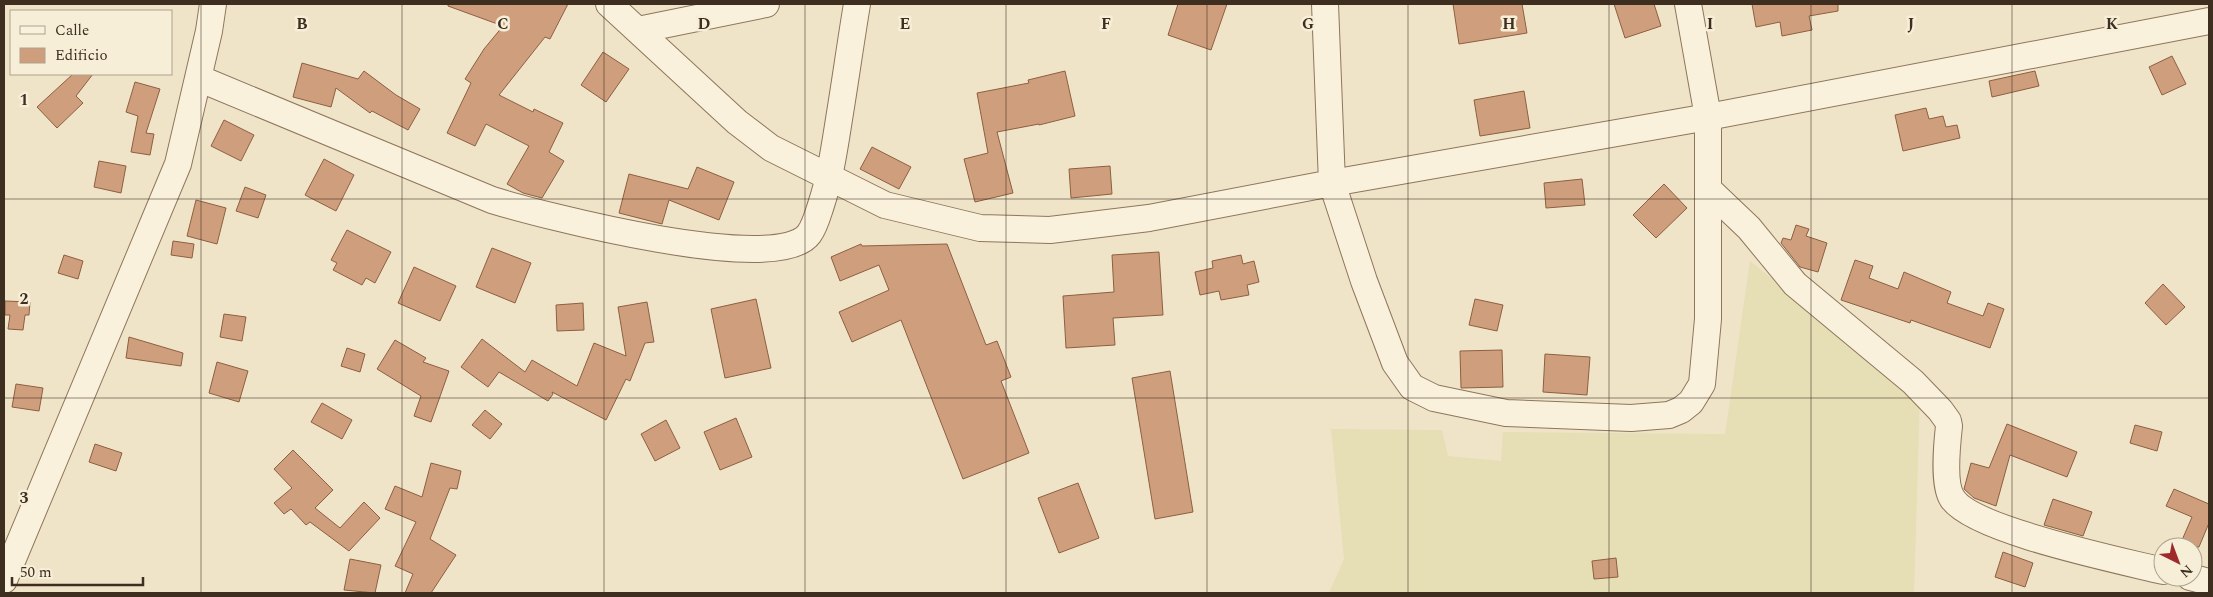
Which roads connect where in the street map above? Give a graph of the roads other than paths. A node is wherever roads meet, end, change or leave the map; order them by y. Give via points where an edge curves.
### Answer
1 (213, 4) edge
2 (609, 4) edge
3 (766, 4) edge
4 (857, 4) edge
5 (1325, 4) edge
6 (1688, 4) edge
7 (2209, 22) edge
8 (638, 30) junction
9 (198, 78) junction
10 (1708, 117) junction
11 (830, 178) junction
12 (1332, 183) junction
13 (1708, 189) junction
14 (2153, 569) edge
15 (4, 580) edge

1 - 9 street
2 - 8 street
3 - 8 street
4 - 11 street
5 - 12 street
6 - 10 street
7 - 10 street
8 - 11 street via 737,122 771,148
9 - 11 street via 492,200 538,214 664,241 723,248 761,249 795,245 809,234
9 - 15 street via 178,164
10 - 12 street
10 - 13 street
11 - 12 street via 884,205 980,228 1050,230 1149,218
12 - 13 street via 1395,363 1412,387 1434,398 1506,413 1631,418 1669,415 1681,410 1691,402 1702,384 1708,319
13 - 14 street via 1749,228 1794,284 1914,382 1940,410 1949,426 1948,488 1952,498 1966,512 2070,550

